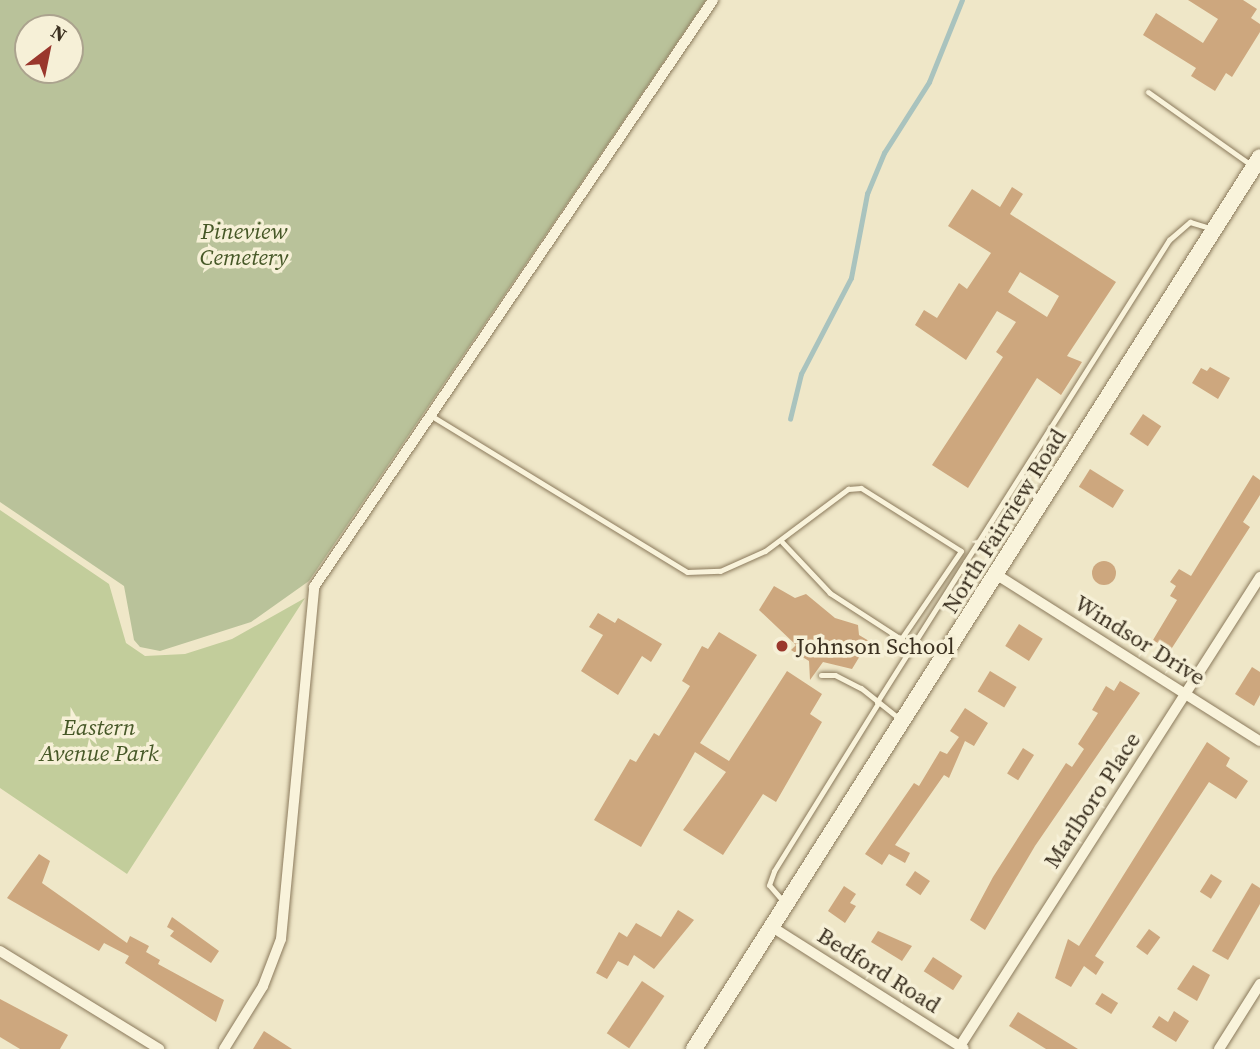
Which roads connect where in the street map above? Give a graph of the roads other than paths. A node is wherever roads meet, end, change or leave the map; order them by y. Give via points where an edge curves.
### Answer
1 (713, 0) edge
2 (1148, 92) dead end
3 (1257, 162) edge
4 (1214, 230) junction
5 (430, 415) junction
6 (1022, 476) junction
7 (1041, 505) junction
8 (782, 542) junction
9 (998, 575) junction
10 (1260, 577) edge
11 (821, 675) dead end
12 (1185, 693) junction
13 (878, 702) junction
14 (904, 721) junction
15 (1260, 741) edge
16 (787, 904) junction
17 (772, 927) junction
18 (0, 951) edge
19 (1260, 984) edge
20 (962, 1047) edge
21 (159, 1049) edge
22 (224, 1049) edge
23 (694, 1049) edge
24 (1219, 1049) edge

1 - 5 street
2 - 3 lane
3 - 4 main road, North Fairview Road
4 - 6 lane via 1190,222 1169,240
4 - 7 main road, North Fairview Road
5 - 8 lane via 687,572 720,571
5 - 22 street via 314,587 281,939 263,986
6 - 7 lane
6 - 13 lane
7 - 9 main road, North Fairview Road
8 - 8 lane via 830,593 901,639 961,551 861,488 848,489
9 - 12 street, Windsor Drive
9 - 14 main road, North Fairview Road
10 - 12 street, Marlboro Place
11 - 13 lane via 835,675
12 - 15 street, Windsor Drive
12 - 20 street, Marlboro Place
13 - 14 lane
13 - 16 lane via 774,871 769,885
14 - 16 main road, North Fairview Road
16 - 17 main road, North Fairview Road
17 - 20 street, Bedford Road
17 - 23 main road, North Fairview Road
18 - 21 street
19 - 24 street

